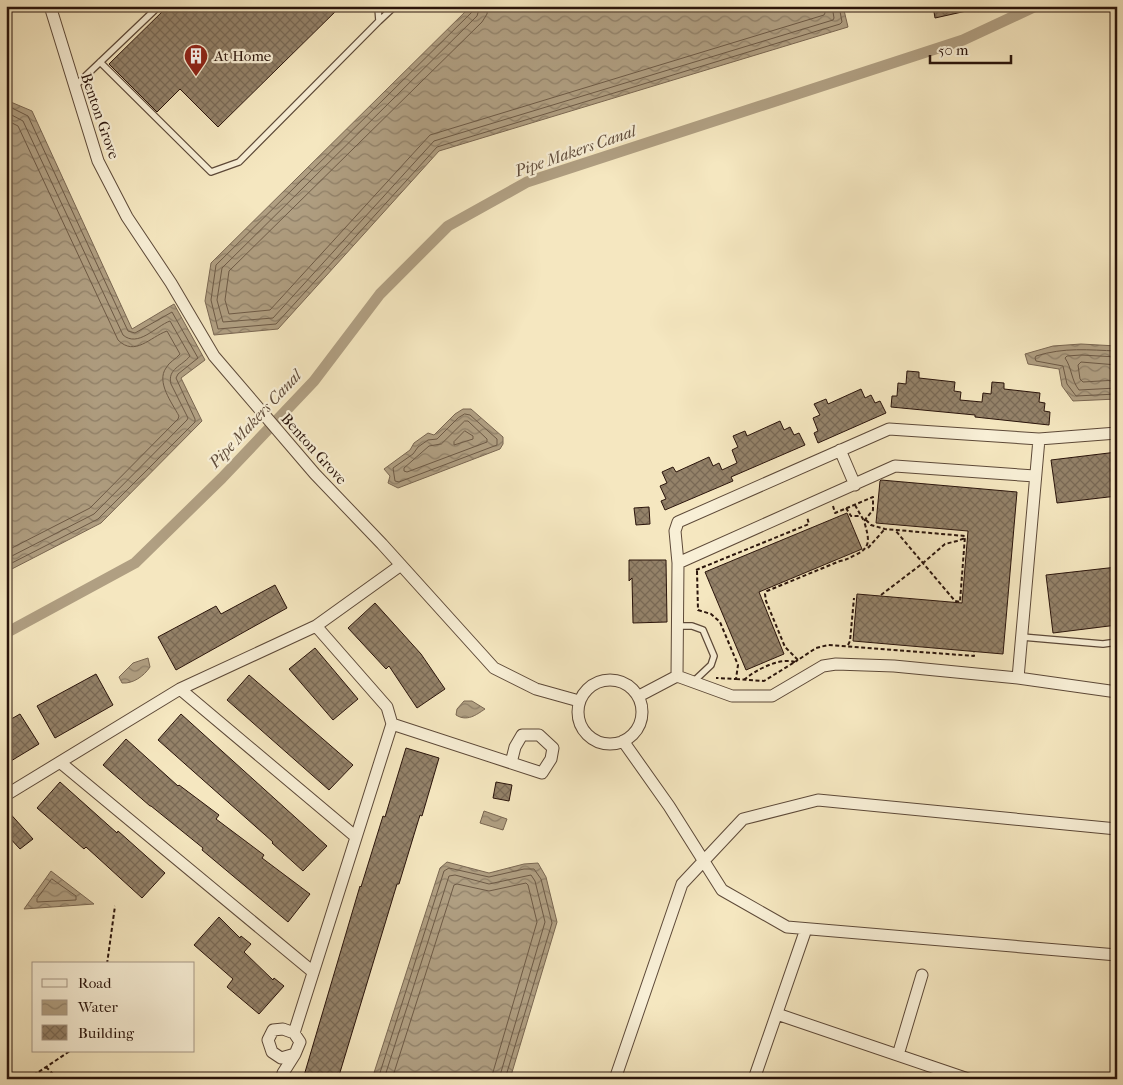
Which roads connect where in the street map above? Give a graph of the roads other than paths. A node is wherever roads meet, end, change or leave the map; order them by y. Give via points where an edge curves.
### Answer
1 (50, 6) edge
2 (159, 6) edge
3 (376, 6) edge
4 (394, 6) edge
5 (379, 21) junction
6 (100, 62) junction
7 (74, 87) junction
8 (1117, 433) edge
9 (1039, 439) junction
10 (840, 450) junction
11 (1035, 476) junction
12 (855, 485) junction
13 (682, 561) junction
14 (401, 565) junction
15 (316, 626) junction
16 (678, 626) junction
17 (1022, 637) junction
18 (1117, 642) edge
19 (677, 676) junction
20 (1018, 678) junction
21 (693, 682) junction
22 (180, 689) junction
23 (1117, 692) edge
24 (639, 696) junction
25 (579, 701) junction
26 (392, 724) junction
27 (623, 742) junction
28 (61, 763) junction
29 (510, 764) dead end
30 (6, 795) edge
31 (1117, 829) edge
32 (356, 837) junction
33 (704, 861) junction
34 (806, 929) junction
35 (1117, 955) edge
36 (313, 972) junction
37 (922, 975) dead end
38 (777, 1014) junction
39 (294, 1033) junction
40 (295, 1054) junction
41 (898, 1055) junction
42 (282, 1079) edge
43 (615, 1079) edge
44 (754, 1079) edge
45 (968, 1079) edge

1 - 7 street, Benton Grove
2 - 6 lane
3 - 5 lane
4 - 5 lane
5 - 6 lane via 240,162 211,172
6 - 7 lane
7 - 14 street, Benton Grove via 98,161 127,217 214,356 294,450
8 - 9 street
9 - 10 street via 889,429
9 - 11 street
10 - 12 street
10 - 13 street via 678,522 675,531
11 - 12 street via 895,466
11 - 17 street
12 - 13 street
13 - 16 street
14 - 15 street
14 - 25 street, Benton Grove via 494,668 536,689
15 - 22 street
15 - 26 street via 387,707
16 - 19 street
16 - 21 lane via 703,630 714,656 711,665
17 - 18 lane via 1103,644
17 - 20 street
19 - 21 street
19 - 24 street
20 - 21 street via 836,664 823,666 772,696 732,696
20 - 23 street
22 - 28 street
22 - 32 street
24 - 25 street via 628,685 613,679 592,684
24 - 27 street via 643,717 632,736
25 - 27 street via 579,722 592,739 608,744
26 - 29 street
26 - 32 street
27 - 33 street
28 - 30 street
28 - 36 street
31 - 33 street via 818,800 744,819
32 - 36 street
33 - 34 street via 722,890 787,927
33 - 43 street via 682,884
34 - 35 street
34 - 38 street
36 - 39 street
37 - 41 street
38 - 41 street
38 - 44 street
39 - 40 street via 300,1042
39 - 40 street via 273,1030 268,1040 272,1052 281,1058
40 - 42 street
41 - 45 street

